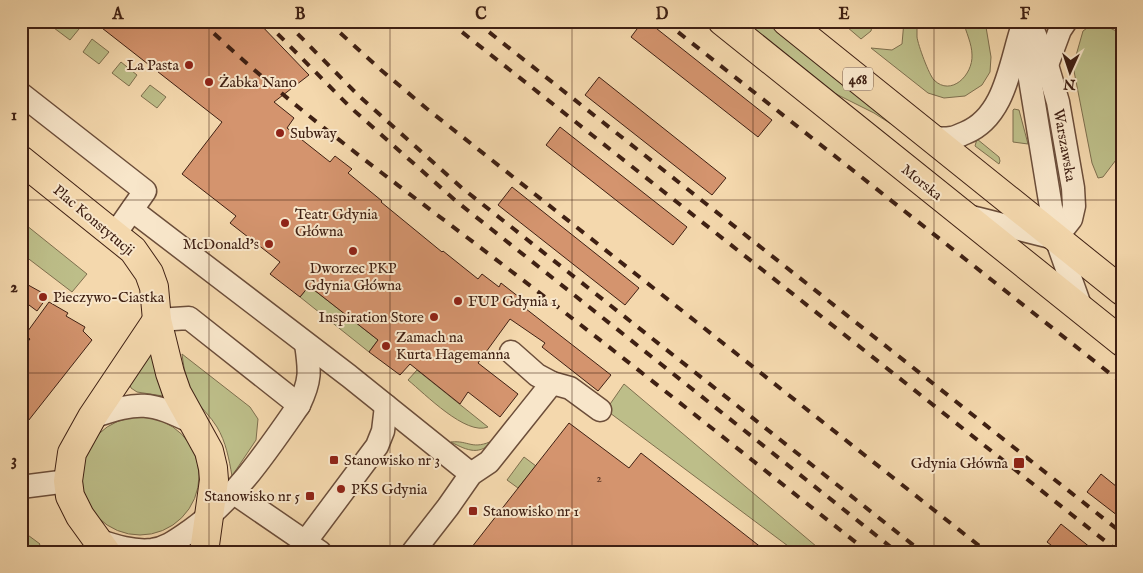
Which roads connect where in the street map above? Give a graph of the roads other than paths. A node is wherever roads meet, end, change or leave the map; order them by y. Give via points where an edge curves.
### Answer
1 (722, 21) edge
2 (786, 21) edge
3 (1027, 21) edge
4 (1066, 21) edge
5 (1047, 65) junction
6 (21, 94) edge
7 (931, 138) junction
8 (21, 160) edge
9 (132, 210) junction
10 (963, 215) junction
11 (115, 234) junction
12 (1056, 238) junction
13 (1122, 291) edge
14 (1082, 311) junction
15 (157, 320) junction
16 (1122, 342) edge
17 (306, 344) junction
18 (511, 352) dead end
19 (552, 383) junction
20 (299, 405) junction
21 (386, 406) junction
22 (600, 410) dead end
23 (92, 417) junction
24 (194, 423) junction
25 (471, 474) junction
26 (68, 481) junction
27 (21, 487) edge
28 (234, 493) junction
29 (208, 518) junction
30 (101, 546) edge
31 (313, 546) edge
32 (204, 552) edge
33 (413, 552) edge

1 - 10 main road, Morska / 468
2 - 7 main road, 468
3 - 5 street, Warszawska
3 - 7 street via 1016,46 1008,80 987,116 974,130 952,138
3 - 12 street, Warszawska via 1030,80
4 - 5 street
5 - 12 street, Warszawska via 1058,102 1074,206 1071,219
6 - 9 street via 145,191
7 - 12 main road, 468
8 - 11 main road, Plac Konstytucji
9 - 11 street
9 - 17 street
10 - 12 street
10 - 14 main road, Morska / 468
11 - 15 main road, Plac Konstytucji via 133,250 149,273 154,287
12 - 13 main road, 468
12 - 14 street, Warszawska
14 - 16 main road, Morska / 468
15 - 20 street via 189,318
15 - 23 main road
15 - 24 main road, Plac Konstytucji via 172,380
17 - 20 street via 310,372
17 - 21 street
18 - 19 street via 537,375
19 - 22 street via 570,388
19 - 25 street via 489,462
20 - 28 street
21 - 25 street
21 - 31 street via 377,446
23 - 24 street via 140,405 166,409
23 - 26 main road via 72,453
24 - 29 main road, Plac Konstytucji via 209,451 213,468
25 - 33 street
26 - 27 street
26 - 30 main road via 70,496 80,516
28 - 29 street
28 - 31 street
29 - 30 street via 173,543 155,550
29 - 32 main road, Plac Konstytucji

